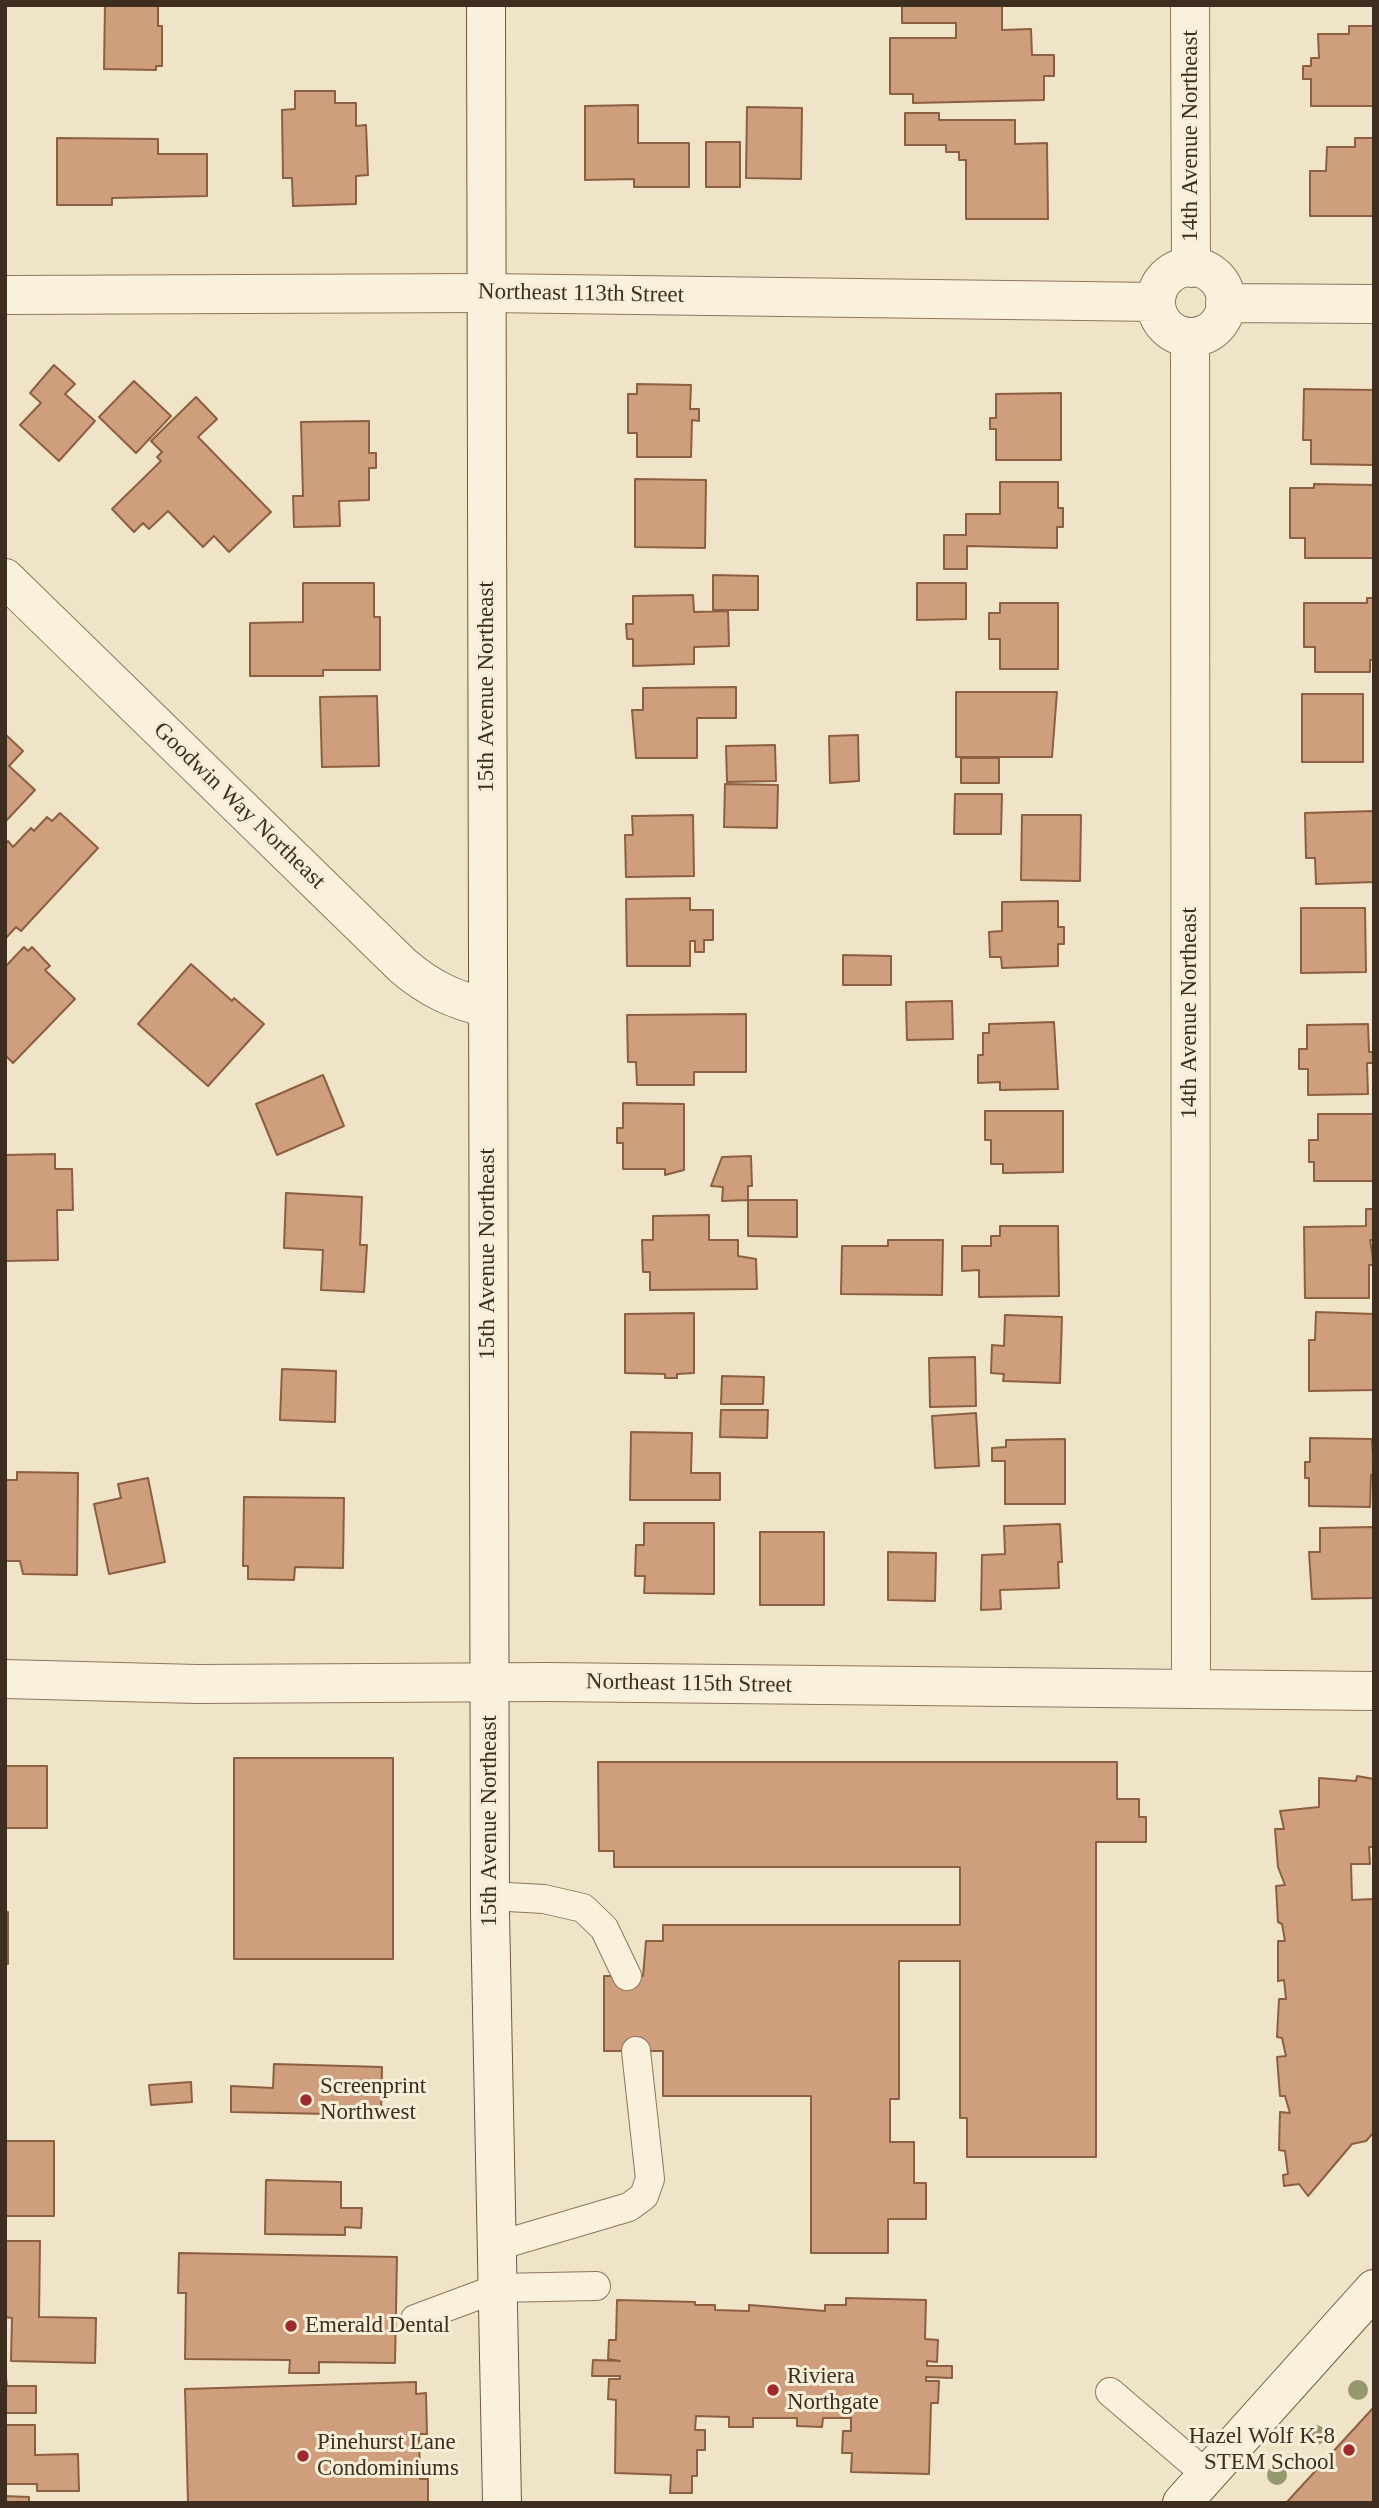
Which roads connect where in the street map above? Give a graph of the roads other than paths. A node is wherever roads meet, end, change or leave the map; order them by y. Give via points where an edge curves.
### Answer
1 (486, 5) edge
2 (1190, 5) edge
3 (1191, 268) junction
4 (486, 293) junction
5 (5, 295) edge
6 (1156, 302) junction
7 (1226, 303) junction
8 (1374, 304) edge
9 (1190, 337) junction
10 (5, 578) edge
11 (488, 1008) junction
12 (5, 1679) edge
13 (490, 1682) junction
14 (1191, 1688) junction
15 (1374, 1691) edge
16 (490, 1896) junction
17 (627, 1976) dead end
18 (636, 2050) dead end
19 (497, 2246) junction
20 (596, 2286) dead end
21 (498, 2288) junction
22 (1374, 2289) edge
23 (415, 2319) dead end
24 (1110, 2392) dead end
25 (1208, 2475) junction
26 (502, 2503) edge
27 (1182, 2503) edge

1 - 4 street, 15th Avenue Northeast
2 - 3 street, 14th Avenue Northeast
3 - 6 street via 1165,278
3 - 7 street via 1219,281
4 - 5 street, Northeast 113th Street
4 - 6 street, Northeast 113th Street
4 - 11 street, 15th Avenue Northeast
6 - 9 street via 1167,328
7 - 8 street
7 - 9 street via 1217,326
9 - 14 street, 14th Avenue Northeast
10 - 11 street, Goodwin Way Northeast via 403,966 437,992
11 - 13 street, 15th Avenue Northeast
12 - 13 street, Northeast 115th Street via 197,1684
13 - 14 street, Northeast 115th Street
13 - 16 street, 15th Avenue Northeast
14 - 15 street, Northeast 115th Street
16 - 17 lane via 544,1899 583,1908 604,1928
16 - 19 street, 15th Avenue Northeast
18 - 19 lane via 650,2179 644,2196 629,2207
19 - 21 street, 15th Avenue Northeast
20 - 21 lane
21 - 23 lane
21 - 26 street, 15th Avenue Northeast
22 - 25 street
24 - 25 lane
25 - 27 street

